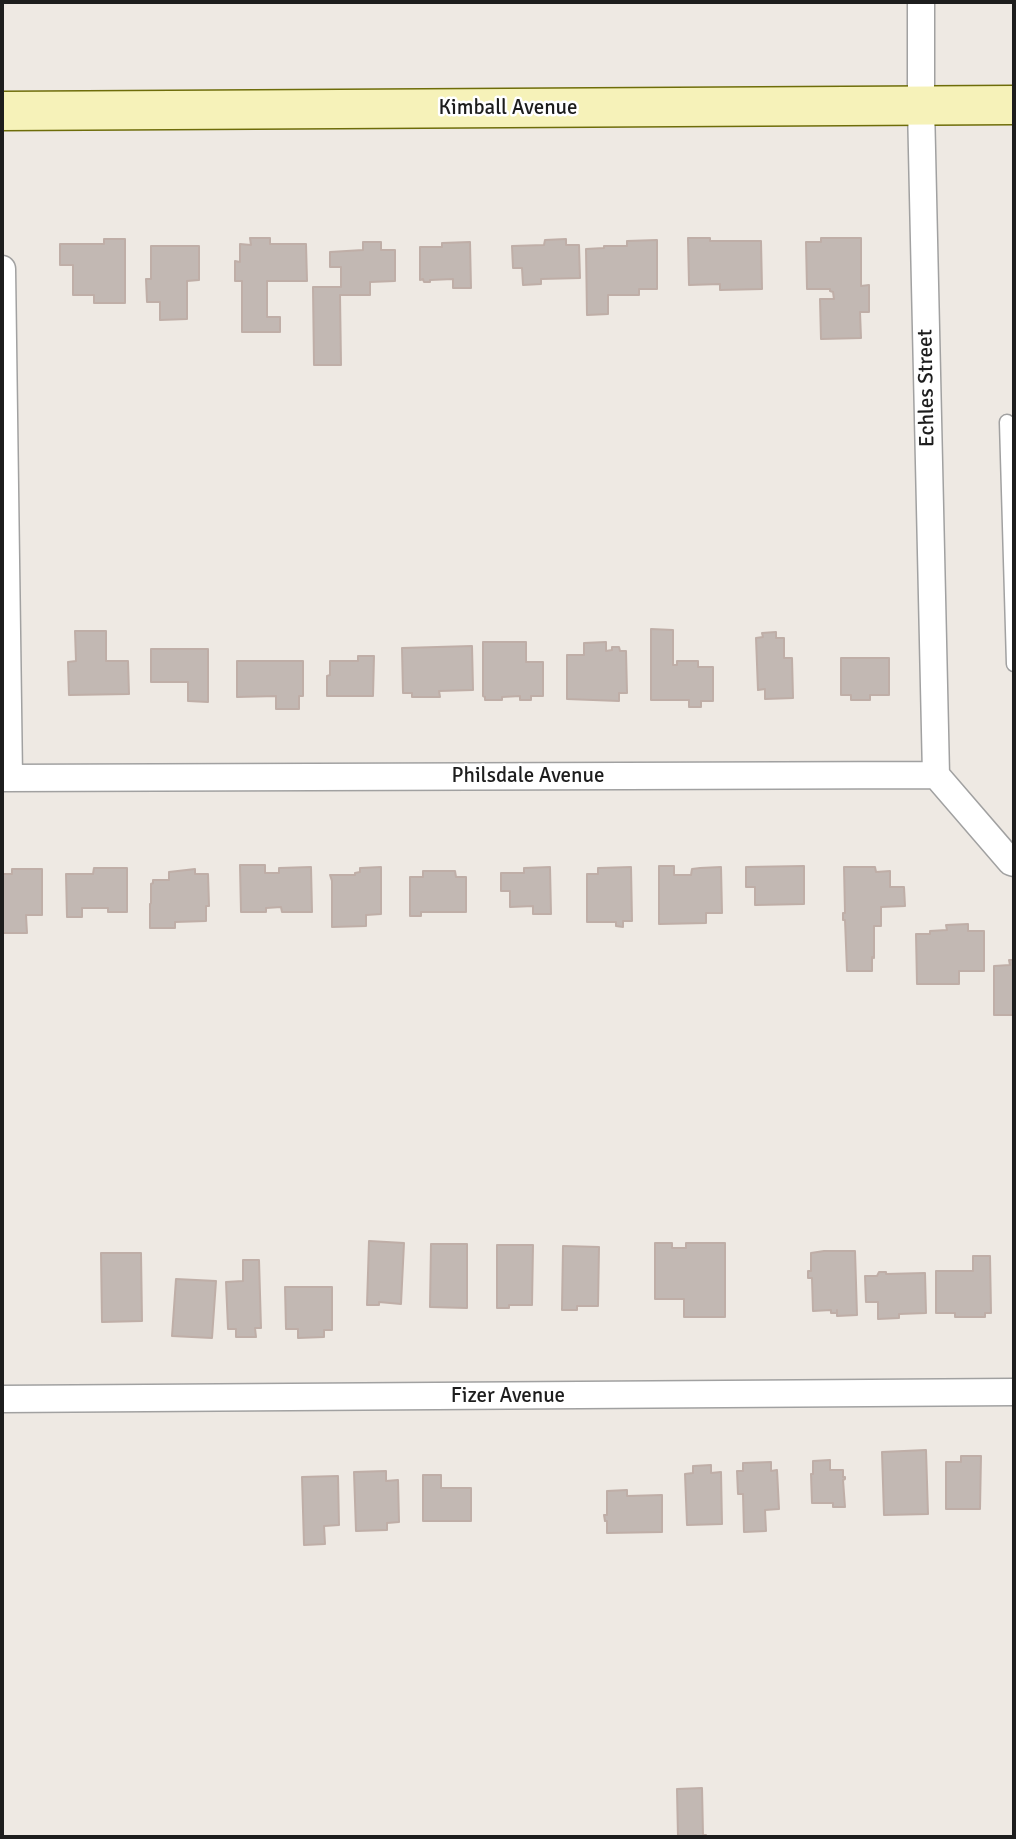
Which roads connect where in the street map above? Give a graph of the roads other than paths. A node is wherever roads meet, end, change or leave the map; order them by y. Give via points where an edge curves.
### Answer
1 (920, 2) edge
2 (1014, 105) edge
3 (921, 106) junction
4 (2, 111) edge
5 (2, 269) edge
6 (1007, 422) dead end
7 (1014, 664) edge
8 (936, 775) junction
9 (6, 778) edge
10 (1014, 863) edge
11 (1014, 1392) edge
12 (2, 1399) edge

1 - 3 street, Echles Street
2 - 3 main road, Kimball Avenue
3 - 4 main road, Kimball Avenue
3 - 8 street, Echles Street
5 - 9 street
6 - 7 lane
8 - 9 street, Philsdale Avenue
8 - 10 street
11 - 12 street, Fizer Avenue

